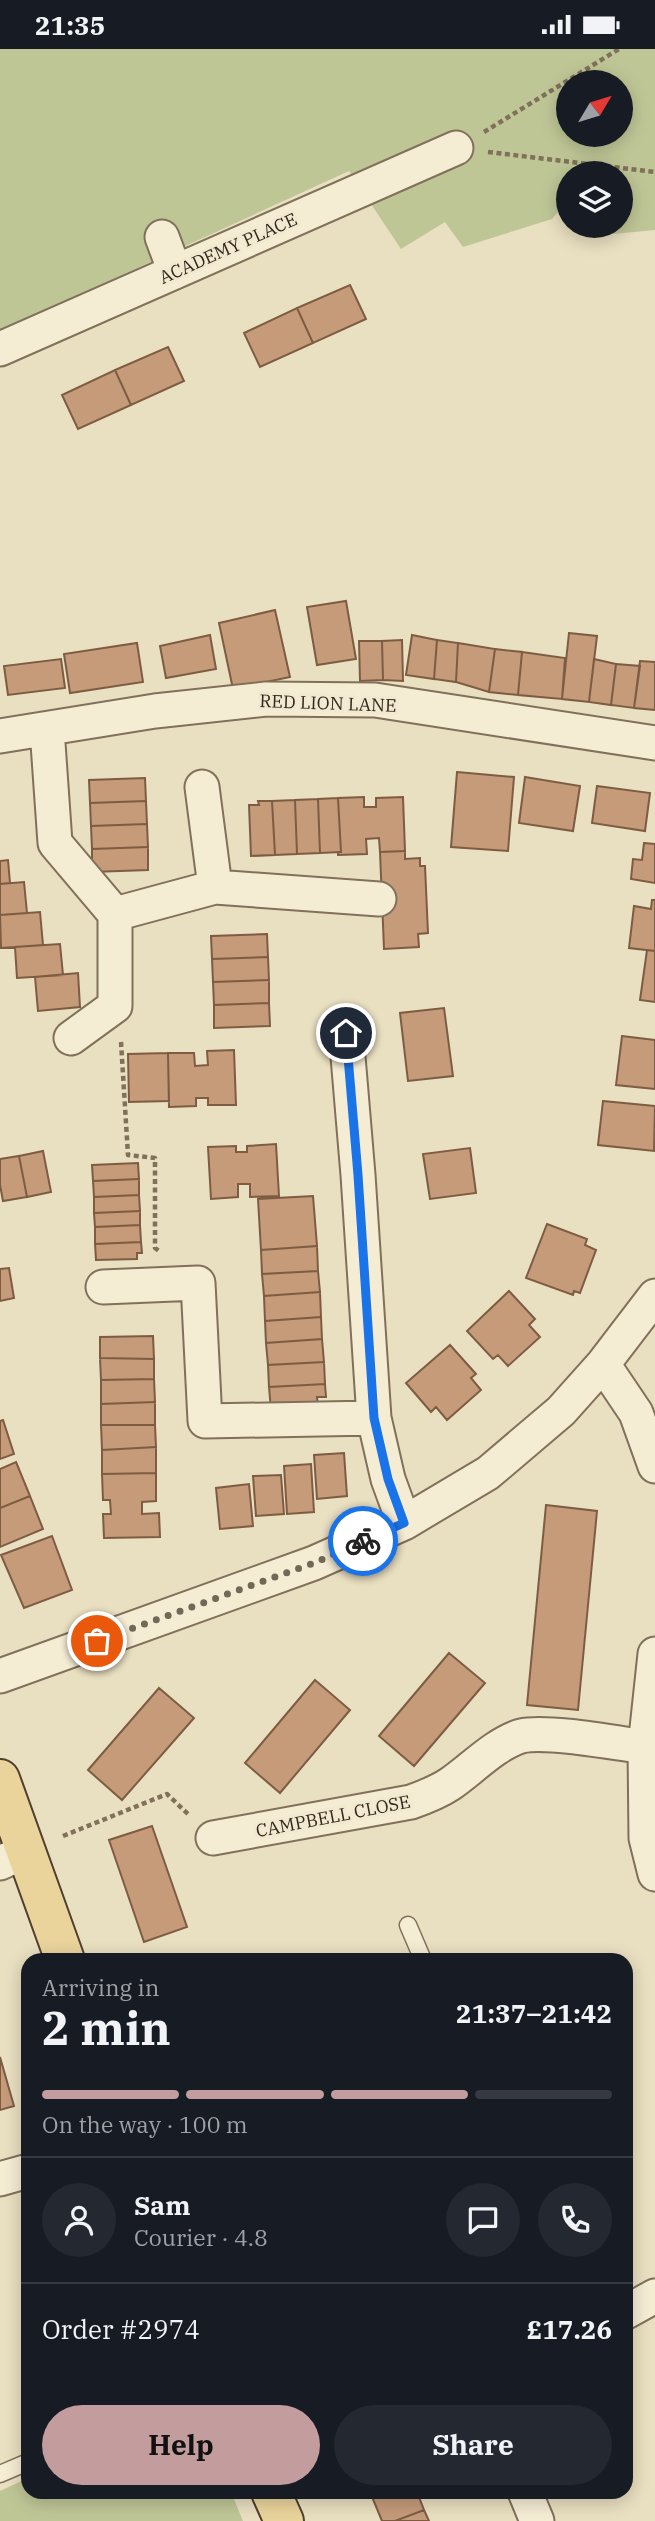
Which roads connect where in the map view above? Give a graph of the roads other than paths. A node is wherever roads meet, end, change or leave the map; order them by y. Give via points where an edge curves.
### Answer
1 (456, 148) road end
2 (162, 237) dead end
3 (175, 272) junction
4 (0, 349) edge
5 (47, 729) junction
6 (0, 736) edge
7 (655, 743) edge
8 (202, 787) dead end
9 (215, 887) junction
10 (379, 899) dead end
11 (115, 914) junction
12 (346, 1033) dead end
13 (71, 1038) dead end
14 (103, 1287) dead end
15 (655, 1296) edge
16 (603, 1364) junction
17 (374, 1418) junction
18 (655, 1466) edge
19 (404, 1523) junction
20 (655, 1654) edge
21 (0, 1676) edge
22 (645, 1747) junction
23 (0, 1779) edge
24 (213, 1838) road end
25 (13, 1857) edge
26 (655, 1874) edge
27 (408, 1925) dead end
28 (61, 1953) edge
29 (420, 1953) edge
30 (21, 2173) edge
31 (0, 2179) edge
32 (655, 2296) edge
33 (633, 2308) edge
34 (21, 2465) edge
35 (0, 2475) edge
36 (274, 2499) edge
37 (528, 2499) edge
38 (284, 2521) edge
39 (537, 2521) edge

1 - 3 street, ACADEMY PLACE
2 - 3 street
3 - 4 street, ACADEMY PLACE
5 - 6 street, RED LION LANE
5 - 7 street, RED LION LANE via 266,699 375,700
5 - 11 street via 55,843
8 - 9 street
9 - 10 street
9 - 11 street
11 - 13 street via 115,1006
12 - 17 street
14 - 17 street via 198,1283 205,1421
15 - 16 street
16 - 18 street via 636,1412
16 - 19 street via 561,1411 488,1473
17 - 19 street
19 - 21 street via 314,1563
20 - 22 street
22 - 24 street, CAMPBELL CLOSE via 522,1736 449,1785 411,1803
22 - 26 street via 646,1838
23 - 25 main road
25 - 28 main road
27 - 29 lane
30 - 31 street
32 - 33 street
34 - 35 lane
36 - 38 main road
37 - 39 street

